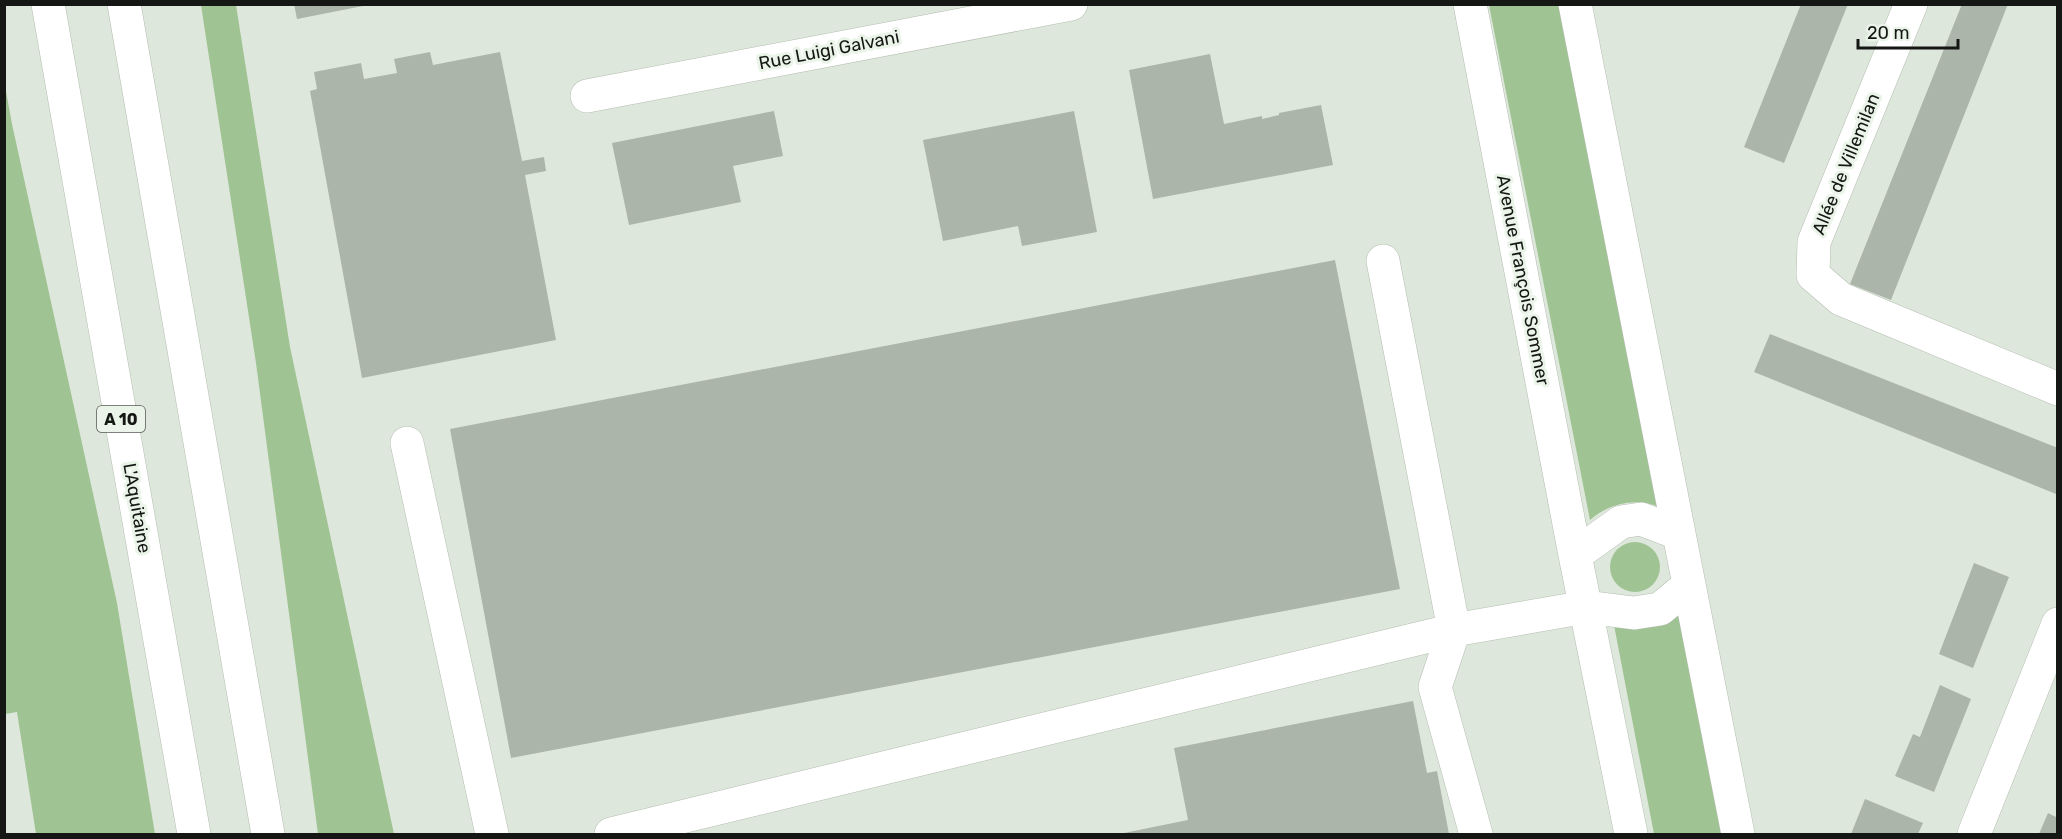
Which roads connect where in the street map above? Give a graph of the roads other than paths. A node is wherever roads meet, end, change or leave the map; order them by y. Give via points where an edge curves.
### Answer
1 (48, 4) edge
2 (124, 4) edge
3 (1071, 4) edge
4 (1470, 4) edge
5 (1575, 4) edge
6 (1911, 4) edge
7 (587, 96) dead end
8 (1383, 261) dead end
9 (2058, 389) edge
10 (407, 443) dead end
11 (1678, 533) junction
12 (1575, 555) junction
13 (1688, 586) junction
14 (1586, 607) junction
15 (2058, 624) edge
16 (1454, 630) junction
17 (194, 834) edge
18 (268, 834) edge
19 (492, 834) edge
20 (611, 834) edge
21 (1476, 834) edge
22 (1631, 834) edge
23 (1738, 834) edge
24 (1974, 834) edge

1 - 17 main road, L'Aquitaine / A 10
2 - 18 main road
3 - 7 main road, Rue Luigi Galvani
4 - 12 main road, Avenue François Sommer
5 - 11 main road
6 - 9 main road, Allée de Villemilan via 1814,242 1813,275 1841,299
8 - 16 main road
10 - 19 main road
11 - 12 main road via 1641,519 1621,522
11 - 13 main road
12 - 14 main road
13 - 14 main road via 1660,609 1634,613
13 - 23 main road
14 - 16 main road
14 - 22 main road
15 - 24 main road
16 - 20 main road
16 - 21 main road via 1436,687

